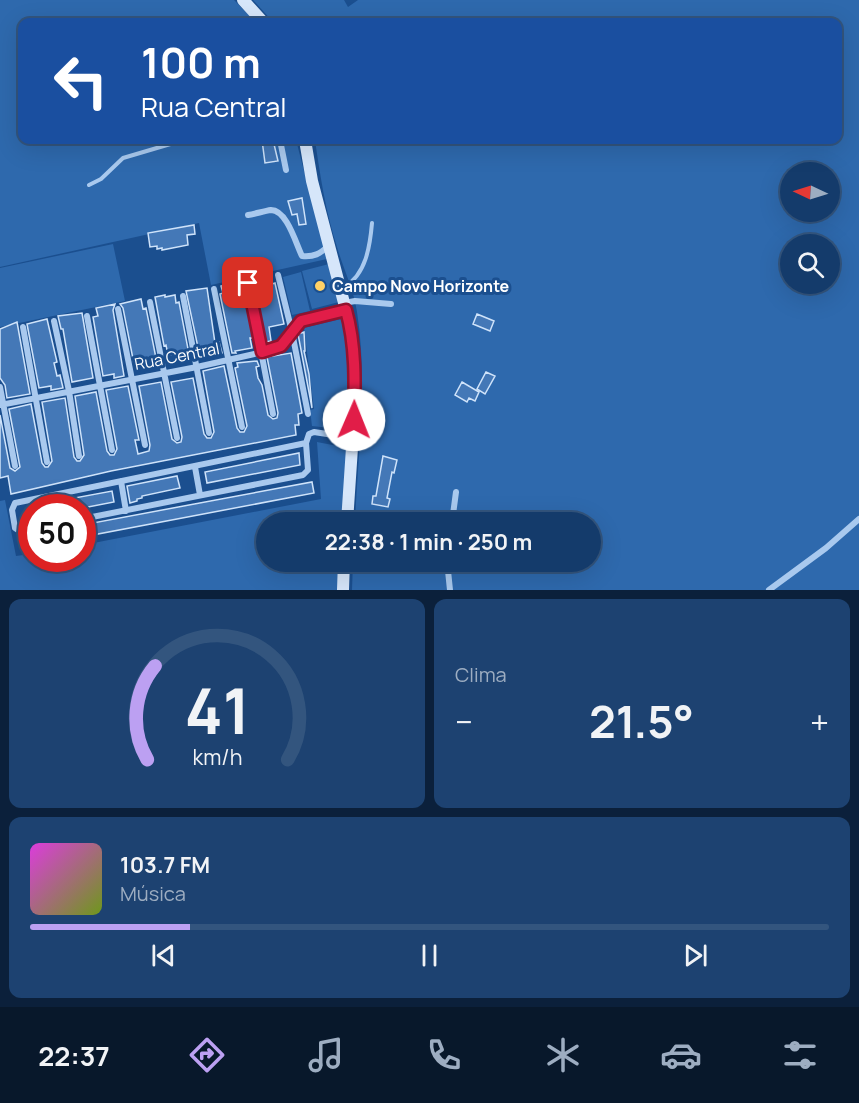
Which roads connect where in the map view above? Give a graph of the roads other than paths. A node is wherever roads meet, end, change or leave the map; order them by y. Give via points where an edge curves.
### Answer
1 (243, 0) edge
2 (259, 18) edge
3 (170, 144) edge
4 (281, 144) edge
5 (305, 144) edge
6 (286, 170) dead end
7 (89, 185) dead end
8 (248, 215) dead end
9 (372, 223) dead end
10 (329, 246) junction
11 (278, 275) dead end
12 (248, 283) dead end
13 (214, 289) dead end
14 (340, 289) junction
15 (183, 296) dead end
16 (150, 302) dead end
17 (392, 304) dead end
18 (345, 306) junction
19 (118, 309) dead end
20 (87, 316) dead end
21 (54, 321) dead end
22 (23, 327) dead end
23 (292, 332) junction
24 (262, 352) junction
25 (229, 360) junction
26 (197, 367) junction
27 (165, 372) junction
28 (133, 378) junction
29 (100, 384) junction
30 (0, 387) edge
31 (69, 391) junction
32 (36, 398) junction
33 (2, 405) edge
34 (273, 414) dead end
35 (308, 414) dead end
36 (242, 427) dead end
37 (209, 433) dead end
38 (177, 438) dead end
39 (353, 438) junction
40 (306, 443) junction
41 (145, 445) dead end
42 (112, 450) dead end
43 (79, 456) dead end
44 (47, 462) dead end
45 (15, 466) dead end
46 (195, 467) junction
47 (121, 481) junction
48 (456, 492) dead end
49 (58, 494) edge
50 (200, 495) junction
51 (18, 502) edge
52 (126, 511) junction
53 (348, 512) edge
54 (453, 512) edge
55 (96, 516) edge
56 (859, 519) edge
57 (18, 530) edge
58 (344, 572) edge
59 (448, 572) edge
60 (343, 590) edge
61 (450, 590) edge
62 (769, 590) edge

1 - 2 main road
3 - 7 lane via 123,158
4 - 6 street
5 - 10 main road
8 - 10 street via 274,210 281,213 302,256 311,257
9 - 14 lane via 363,265 352,281
10 - 14 main road
11 - 23 street
12 - 24 street
13 - 25 street
14 - 18 main road
15 - 26 street
16 - 27 street
17 - 18 street, Rua Central via 355,301
18 - 23 street, Rua Central via 304,320
18 - 39 main road via 355,368
19 - 28 street
20 - 29 street
21 - 31 street
22 - 32 street
23 - 24 street, Rua Central via 281,346
23 - 35 street
24 - 25 street, Rua Central
24 - 34 street
25 - 26 street, Rua Central
25 - 36 street
26 - 27 street, Rua Central
26 - 37 street
27 - 28 street, Rua Central
27 - 38 street
28 - 29 street, Rua Central
28 - 41 street
29 - 31 street, Rua Central
29 - 42 street
30 - 33 street
31 - 32 street, Rua Central
31 - 43 street
32 - 33 street, Rua Central
32 - 44 street
33 - 45 street
39 - 40 street via 314,432 308,435
39 - 53 main road
40 - 46 street
40 - 50 street via 306,474
46 - 47 street
46 - 50 street
47 - 49 street
47 - 52 street
48 - 54 street
50 - 52 street
51 - 57 street via 12,510
52 - 55 street
56 - 62 street
58 - 60 main road
59 - 61 street

